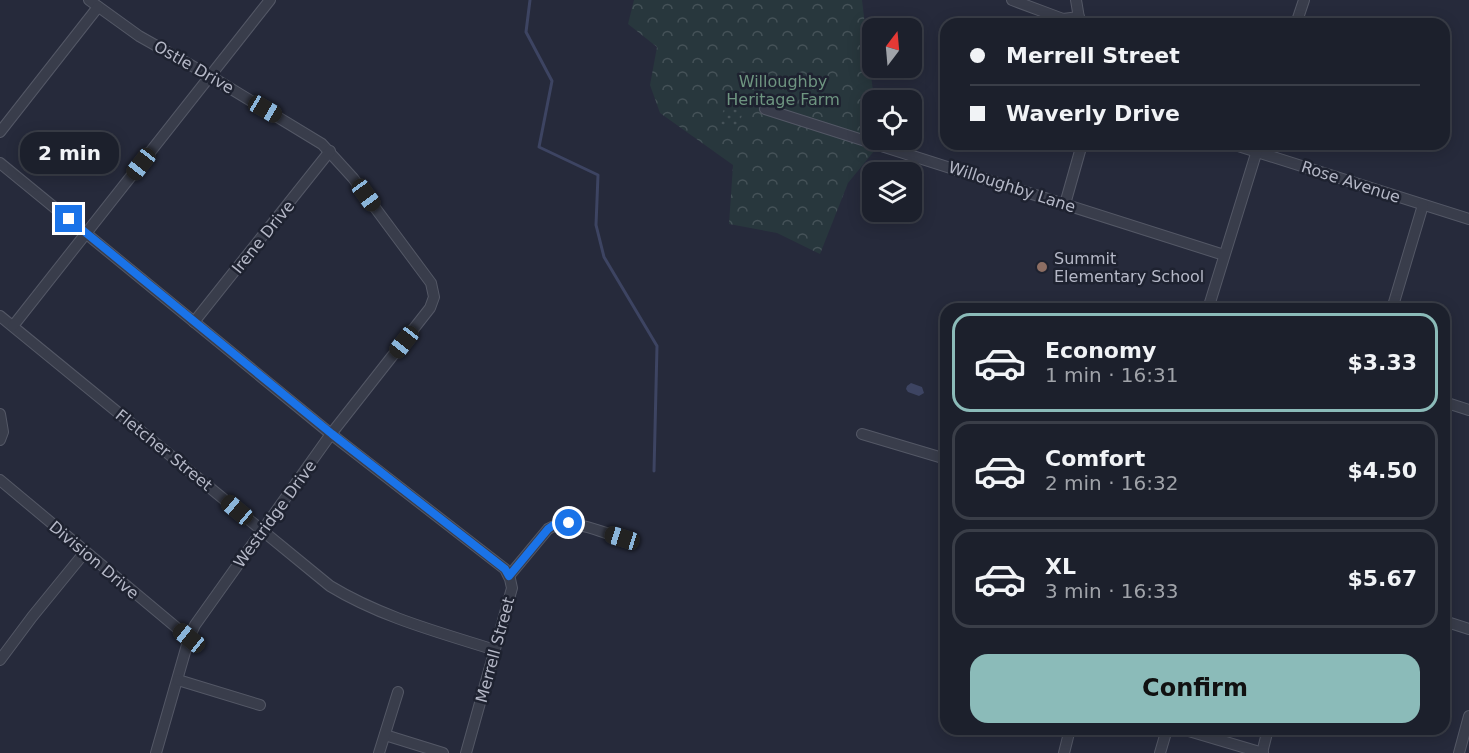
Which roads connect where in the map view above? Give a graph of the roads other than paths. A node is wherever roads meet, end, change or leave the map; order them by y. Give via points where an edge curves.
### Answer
1 (89, 0) edge
2 (270, 0) edge
3 (1012, 0) edge
4 (1076, 0) edge
5 (1304, 0) edge
6 (98, 7) junction
7 (1060, 18) edge
8 (1080, 18) edge
9 (1298, 18) edge
10 (210, 76) junction
11 (765, 109) dead end
12 (0, 132) edge
13 (1081, 150) edge
14 (1257, 150) edge
15 (1264, 150) edge
16 (330, 151) junction
17 (0, 163) edge
18 (1065, 204) junction
19 (1423, 205) junction
20 (1469, 219) edge
21 (86, 234) junction
22 (1224, 255) junction
23 (434, 297) joint
24 (1210, 303) edge
25 (1394, 303) edge
26 (0, 316) edge
27 (194, 322) junction
28 (13, 326) junction
29 (1450, 404) edge
30 (1469, 410) edge
31 (0, 414) edge
32 (332, 434) junction
33 (862, 434) dead end
34 (0, 440) edge
35 (940, 457) edge
36 (0, 480) edge
37 (262, 531) junction
38 (622, 538) dead end
39 (85, 552) junction
40 (509, 576) junction
41 (1450, 623) edge
42 (1469, 628) edge
43 (189, 638) junction
44 (495, 650) junction
45 (0, 660) edge
46 (177, 680) junction
47 (398, 692) dead end
48 (260, 705) dead end
49 (1469, 716) edge
50 (385, 735) junction
51 (1068, 735) edge
52 (1165, 735) edge
53 (1202, 735) edge
54 (1266, 735) edge
55 (156, 753) edge
56 (379, 753) edge
57 (442, 753) edge
58 (466, 753) edge
59 (1064, 753) edge
60 (1160, 753) edge
61 (1262, 753) edge
62 (1459, 753) edge

1 - 6 street, Ostle Drive
2 - 10 street
3 - 7 street
4 - 8 street
5 - 9 street
6 - 10 street, Ostle Drive via 139,36
6 - 12 street
10 - 16 street, Ostle Drive
10 - 21 street
11 - 18 street, Willoughby Lane
13 - 18 street
14 - 22 street
15 - 19 street, Rose Avenue
16 - 23 street, Ostle Drive via 431,283
16 - 27 street, Irene Drive
17 - 21 street
18 - 22 street, Willoughby Lane
19 - 20 street, Rose Avenue
19 - 25 street
21 - 27 street
21 - 28 street
22 - 24 street
23 - 32 street, Westridge Drive via 419,323
26 - 28 street, Fletcher Street
27 - 32 street
28 - 37 street, Fletcher Street
29 - 30 street
31 - 34 street
32 - 37 street, Westridge Drive
32 - 40 street
33 - 35 street
36 - 39 street, Division Drive
37 - 43 street, Westridge Drive
37 - 44 street, Fletcher Street via 330,585 372,609
38 - 40 street, Merrell Street via 569,523 555,524
39 - 43 street, Division Drive
39 - 45 street
40 - 44 street, Merrell Street via 512,588
41 - 42 street
43 - 46 street, Westridge Drive
44 - 58 street, Merrell Street
46 - 48 street
46 - 55 street, Westridge Drive
47 - 50 street
49 - 62 street
50 - 56 street
50 - 57 street
51 - 59 street
52 - 60 street
53 - 61 street
54 - 61 street

